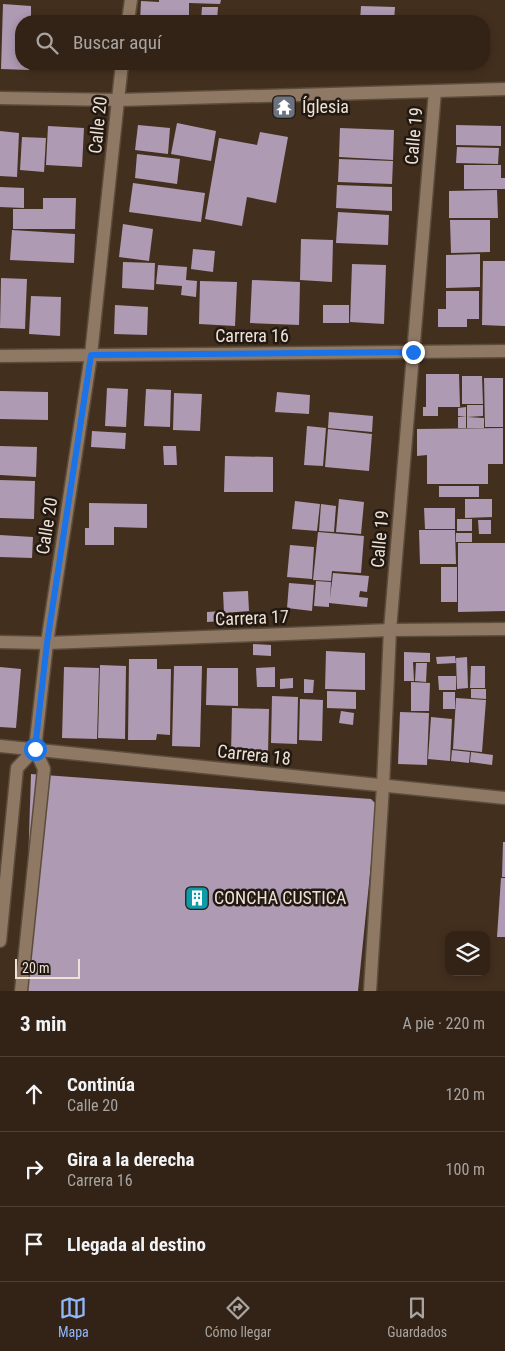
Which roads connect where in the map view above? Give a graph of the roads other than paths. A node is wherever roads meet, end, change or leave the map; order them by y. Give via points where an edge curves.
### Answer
1 (131, 0) edge
2 (129, 15) edge
3 (121, 70) edge
4 (505, 89) edge
5 (435, 91) junction
6 (0, 98) edge
7 (118, 100) junction
8 (505, 351) edge
9 (413, 352) junction
10 (91, 355) junction
11 (0, 356) edge
12 (505, 629) edge
13 (390, 630) junction
14 (0, 642) edge
15 (47, 643) junction
16 (0, 746) edge
17 (35, 749) junction
18 (383, 786) junction
19 (505, 798) edge
20 (0, 941) edge
21 (21, 991) edge
22 (370, 991) edge

1 - 2 street
3 - 7 street, Calle 20
4 - 5 street
5 - 7 street
5 - 9 street, Calle 19
6 - 7 street
7 - 10 street, Calle 20
8 - 9 street, Carrera 16
9 - 10 street, Carrera 16
9 - 13 street, Calle 19
10 - 11 street, Carrera 16
10 - 15 street, Calle 20
12 - 13 street, Carrera 17
13 - 15 street, Carrera 17
13 - 18 street, Calle 19
14 - 15 street, Carrera 17
15 - 17 street, Calle 20
16 - 17 street, Carrera 18
17 - 18 street, Carrera 18
17 - 20 street via 17,768
17 - 21 street, Calle 20 via 44,769
18 - 19 street, Carrera 18
18 - 22 street, Calle 19

